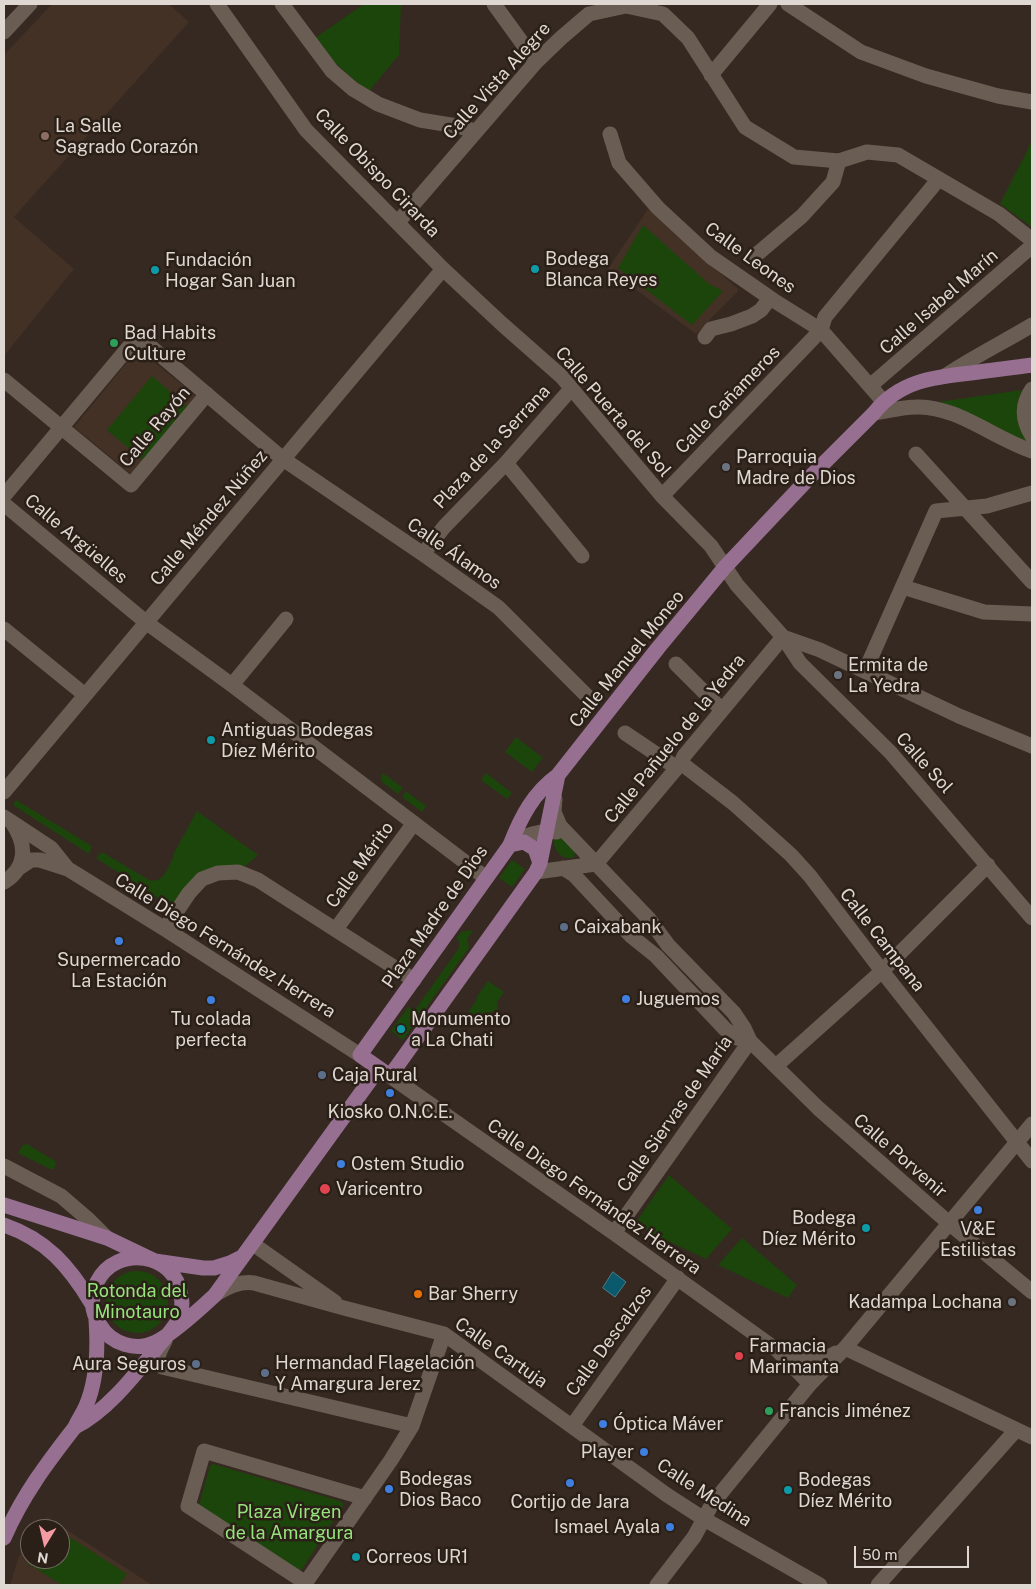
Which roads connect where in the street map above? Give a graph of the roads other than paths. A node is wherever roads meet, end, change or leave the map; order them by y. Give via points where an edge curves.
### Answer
1 (30, 4) edge
2 (218, 4) edge
3 (282, 4) edge
4 (494, 4) edge
5 (770, 4) edge
6 (788, 4) edge
7 (4, 32) edge
8 (536, 62) junction
9 (711, 75) junction
10 (1032, 102) edge
11 (475, 131) junction
12 (610, 134) dead end
13 (839, 161) junction
14 (938, 180) junction
15 (398, 222) junction
16 (1032, 240) edge
17 (1032, 246) edge
18 (756, 255) dead end
19 (443, 269) junction
20 (770, 298) junction
21 (1032, 325) edge
22 (821, 330) junction
23 (705, 337) dead end
24 (1032, 365) edge
25 (945, 376) junction
26 (4, 380) edge
27 (870, 386) junction
28 (571, 389) junction
29 (1032, 389) edge
30 (207, 394) junction
31 (879, 407) junction
32 (62, 427) junction
33 (1032, 436) edge
34 (1032, 451) edge
35 (916, 454) dead end
36 (282, 459) junction
37 (506, 463) junction
38 (1032, 493) edge
39 (4, 496) edge
40 (662, 496) junction
41 (4, 504) edge
42 (965, 508) junction
43 (423, 554) junction
44 (582, 556) dead end
45 (725, 567) junction
46 (1032, 582) edge
47 (903, 587) junction
48 (1032, 614) edge
49 (286, 619) dead end
50 (147, 622) junction
51 (4, 629) edge
52 (783, 637) junction
53 (822, 650) junction
54 (676, 664) dead end
55 (806, 669) junction
56 (865, 671) junction
57 (232, 685) junction
58 (85, 695) junction
59 (589, 698) dead end
60 (722, 710) junction
61 (625, 733) dead end
62 (1032, 746) edge
63 (679, 765) junction
64 (558, 776) junction
65 (4, 792) edge
66 (555, 792) junction
67 (7, 819) edge
68 (414, 823) junction
69 (547, 831) junction
70 (568, 834) junction
71 (510, 844) junction
72 (988, 865) junction
73 (599, 866) junction
74 (538, 867) junction
75 (19, 868) junction
76 (563, 868) junction
77 (68, 869) junction
78 (486, 878) junction
79 (4, 882) edge
80 (584, 886) junction
81 (1032, 918) edge
82 (165, 929) junction
83 (336, 929) junction
84 (882, 971) junction
85 (414, 980) junction
86 (750, 1041) junction
87 (360, 1055) junction
88 (776, 1066) junction
89 (384, 1072) junction
90 (1032, 1124) edge
91 (1017, 1143) junction
92 (1032, 1161) edge
93 (4, 1166) edge
94 (4, 1205) edge
95 (950, 1224) junction
96 (4, 1225) edge
97 (614, 1233) junction
98 (107, 1238) junction
99 (249, 1249) junction
100 (155, 1261) junction
101 (678, 1278) junction
102 (1032, 1292) edge
103 (215, 1295) junction
104 (344, 1308) junction
105 (94, 1311) junction
106 (444, 1334) junction
107 (168, 1335) junction
108 (845, 1348) junction
109 (777, 1350) junction
110 (810, 1384) junction
111 (412, 1426) junction
112 (572, 1426) junction
113 (75, 1427) junction
114 (1016, 1430) junction
115 (1032, 1437) edge
116 (364, 1498) junction
117 (704, 1519) junction
118 (4, 1538) edge
119 (305, 1584) edge
120 (657, 1585) edge
121 (820, 1585) edge
122 (878, 1585) edge

1 - 7 street
2 - 15 street, Calle Obispo Cirarda via 306,130
3 - 11 street via 332,71 354,89 378,104 420,120
4 - 8 street
5 - 9 street
6 - 10 street via 861,52 926,76
8 - 9 street, Calle Vista Alegre via 589,14 626,6 663,14 688,38
8 - 11 street, Calle Vista Alegre
9 - 13 street, Calle Vista Alegre via 745,128 794,157
11 - 15 street, Calle Vista Alegre
12 - 20 street, Calle Leones via 619,163 658,208 710,257
13 - 14 street, Calle Vista Alegre via 868,152 898,155
13 - 18 street via 833,182 802,216
14 - 16 street, Calle Vista Alegre via 998,214
14 - 22 street, Calle Cañameros via 825,317
15 - 19 street, Calle Obispo Cirarda
17 - 27 street, Calle Isabel Marín
19 - 28 street, Calle Puerta del Sol via 561,376
19 - 36 street, Calle Méndez Núñez
20 - 22 street, Calle Leones
20 - 23 street via 752,316 712,329
21 - 25 street
22 - 27 street, Calle Leones
22 - 40 street, Calle Cañameros
24 - 25 main road, Calle Manuel Moneo
25 - 31 main road, Calle Manuel Moneo via 927,378 910,385
26 - 32 street
27 - 31 street, Calle Leones
28 - 37 street, Plaza de la Serrana
28 - 40 street, Calle Puerta del Sol
29 - 33 street via 1025,401 1024,413
30 - 32 street, Calle Rayón via 131,484
30 - 32 street, Calle Álamos via 138,336
30 - 36 street, Calle Álamos
31 - 34 street via 931,408 950,412
31 - 45 main road, Calle Manuel Moneo
32 - 39 street
35 - 42 street
36 - 43 street, Calle Álamos
36 - 50 street, Calle Méndez Núñez
37 - 43 street, Plaza de la Serrana via 444,526
37 - 44 street
38 - 42 street via 987,506
40 - 45 street, Calle Puerta del Sol via 711,546
41 - 50 street, Calle Argüelles
42 - 46 street
42 - 47 street via 936,511
43 - 59 street, Calle Álamos via 498,607
45 - 52 street, Calle Puerta del Sol
45 - 64 main road, Calle Manuel Moneo
47 - 48 street via 984,612
47 - 56 street
49 - 57 street
50 - 57 street, Calle Argüelles
50 - 58 street, Calle Méndez Núñez
51 - 58 street
52 - 53 street
52 - 55 street, Calle Sol
52 - 60 street, Calle Pañuelo de la Yedra
53 - 55 street
53 - 56 street
54 - 60 street
55 - 72 street, Calle Sol via 891,753
56 - 62 street via 959,716
57 - 68 street, Calle Argüelles
58 - 65 street, Calle Méndez Núñez
60 - 63 street, Calle Pañuelo de la Yedra
61 - 63 street
63 - 73 street, Calle Pañuelo de la Yedra
63 - 84 street, Calle Campana via 733,803 791,855
64 - 66 main road
64 - 71 main road via 532,799
66 - 69 main road
66 - 70 street, Calle Porvenir via 554,812
67 - 75 street via 18,832 22,844
67 - 77 street, Calle Diego Fernández Herrera via 51,848
68 - 78 street, Calle Argüelles
68 - 83 street, Calle Mérito
69 - 70 street
69 - 71 street via 525,836
69 - 74 main road
70 - 73 street, Calle Porvenir
71 - 74 main road, Plaza Madre de Dios via 524,842 535,849
71 - 78 main road, Plaza Madre de Dios
72 - 81 street, Calle Sol
72 - 84 street
73 - 76 street
73 - 80 street via 586,877
73 - 86 street, Calle Porvenir via 734,1014
74 - 76 street
74 - 89 main road
75 - 77 street, Calle Diego Fernández Herrera via 31,860 40,860
75 - 79 street
76 - 80 street, Calle Porvenir
77 - 82 street, Calle Diego Fernández Herrera
78 - 85 main road, Plaza Madre de Dios
80 - 86 street, Calle Porvenir via 725,1029 737,1038
82 - 83 street, Calle Mérito via 189,892 202,879 218,873 238,872 258,880
82 - 87 street, Calle Diego Fernández Herrera
83 - 85 street, Calle Mérito
84 - 88 street
84 - 91 street, Calle Campana
85 - 87 main road, Plaza Madre de Dios
86 - 88 street, Calle Porvenir
86 - 97 street, Calle Siervas de María
87 - 89 main road
88 - 95 street, Calle Porvenir via 818,1108
89 - 97 street, Calle Diego Fernández Herrera
89 - 99 main road
90 - 91 street
91 - 92 street, Calle Campana
91 - 95 street
93 - 98 street via 61,1196
94 - 98 main road
95 - 102 street, Calle Porvenir
95 - 108 street
96 - 105 main road via 35,1240 65,1264
97 - 101 street, Calle Diego Fernández Herrera
98 - 100 main road
99 - 100 main road via 230,1263 214,1268
99 - 103 main road
99 - 104 street, Calle Cartuja
100 - 105 main road via 140,1257 112,1265 101,1275 94,1289
100 - 107 main road via 168,1269 182,1295 181,1309
101 - 109 street, Calle Diego Fernández Herrera
101 - 112 street, Calle Descalzos
103 - 104 street, Calle Cartuja via 231,1285 246,1282
103 - 107 main road
104 - 106 street, Calle Cartuja
105 - 107 main road via 103,1331 127,1345 142,1346
105 - 113 main road via 96,1350 92,1382 85,1408
106 - 111 street
106 - 112 street, Calle Cartuja
107 - 111 street via 158,1354 162,1367
107 - 113 main road via 125,1386 98,1412
108 - 109 street, Calle Diego Fernández Herrera via 825,1360 814,1362 802,1361
108 - 110 street
108 - 114 street
109 - 110 street, Calle Diego Fernández Herrera
110 - 117 street via 712,1504
111 - 116 street
112 - 117 street, Calle Medina
113 - 118 main road via 32,1484
114 - 115 street
114 - 122 street
116 - 119 street
116 - 119 street via 204,1451 188,1506
117 - 120 street
117 - 121 street, Calle Medina

